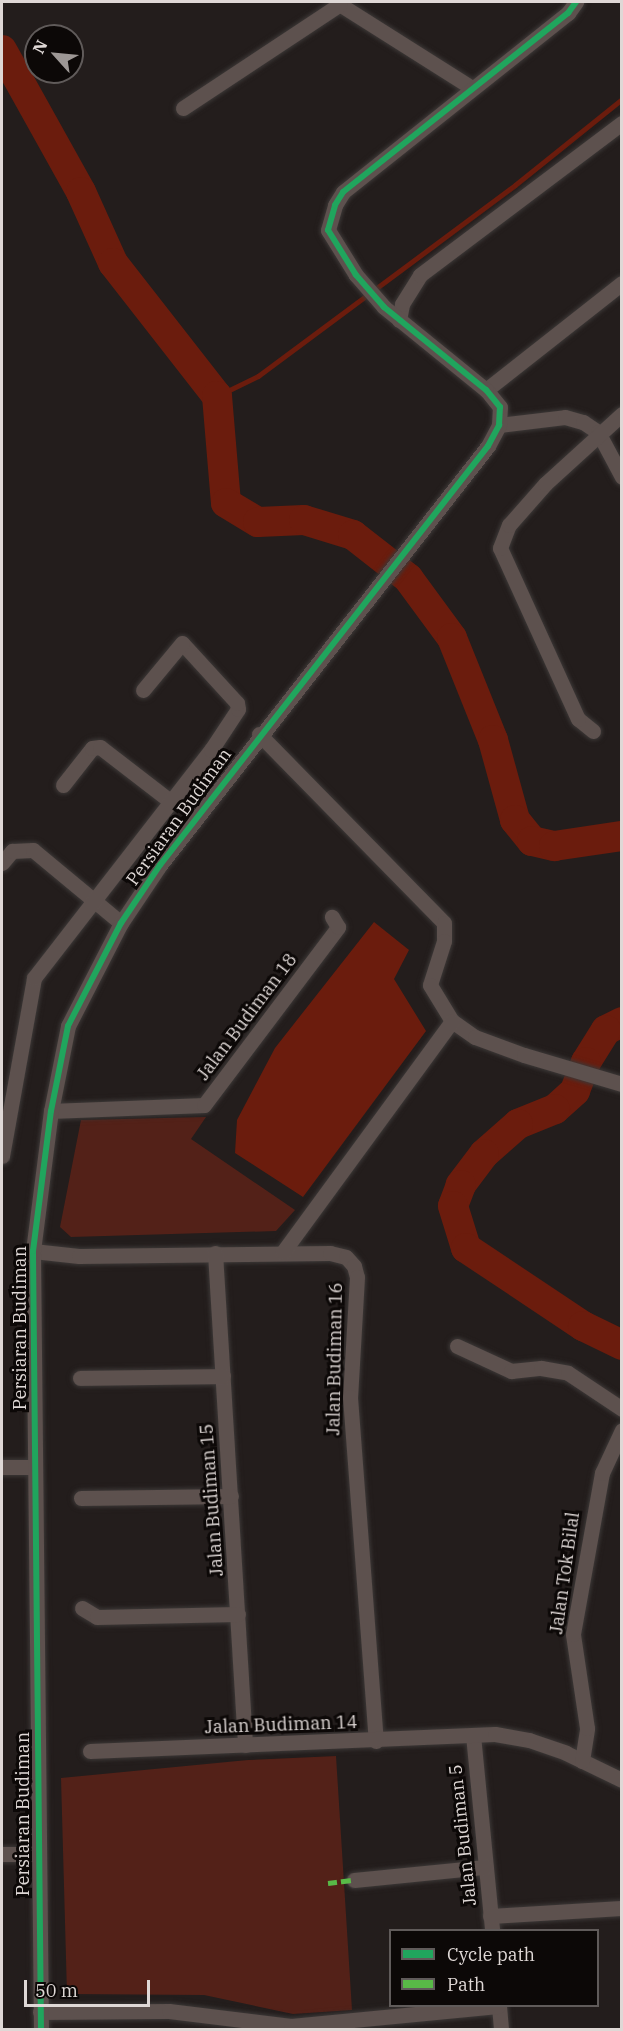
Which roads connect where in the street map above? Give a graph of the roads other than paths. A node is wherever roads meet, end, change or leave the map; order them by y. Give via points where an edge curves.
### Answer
1 (576, 2) edge
2 (338, 3) edge
3 (472, 88) junction
4 (183, 108) dead end
5 (621, 123) edge
6 (621, 283) edge
7 (399, 320) junction
8 (486, 390) junction
9 (621, 414) edge
10 (499, 425) junction
11 (598, 432) junction
12 (621, 477) edge
13 (143, 690) dead end
14 (593, 731) dead end
15 (259, 734) junction
16 (63, 785) dead end
17 (171, 801) junction
18 (2, 863) edge
19 (93, 898) junction
20 (332, 917) dead end
21 (122, 923) junction
22 (452, 1021) junction
23 (617, 1082) edge
24 (51, 1111) junction
25 (2, 1156) edge
26 (33, 1251) junction
27 (283, 1252) junction
28 (215, 1253) junction
29 (457, 1346) dead end
30 (223, 1376) junction
31 (80, 1377) dead end
32 (621, 1409) edge
33 (621, 1430) edge
34 (2, 1467) edge
35 (35, 1467) junction
36 (231, 1496) junction
37 (81, 1498) dead end
38 (82, 1608) dead end
39 (238, 1614) junction
40 (473, 1735) junction
41 (376, 1742) junction
42 (245, 1745) junction
43 (90, 1751) dead end
44 (582, 1761) junction
45 (621, 1780) edge
46 (2, 1854) edge
47 (37, 1854) junction
48 (486, 1867) junction
49 (354, 1880) dead end
50 (621, 1908) edge
51 (491, 1923) edge
52 (488, 2007) edge
53 (498, 2007) edge
54 (40, 2012) junction
55 (41, 2030) edge
56 (501, 2030) edge

1 - 3 street via 568,13
2 - 3 street
2 - 4 street
3 - 7 street via 338,199 328,230 356,275
5 - 7 street via 420,275 402,304
6 - 8 street
7 - 8 street
8 - 10 street via 500,407
9 - 11 street
10 - 11 street via 565,417
10 - 15 street, Persiaran Budiman via 488,446
11 - 12 street
11 - 14 street via 509,525 500,548 578,719
13 - 17 street via 182,643 237,703 235,714
15 - 21 street, Persiaran Budiman via 160,865
15 - 22 street via 444,923 444,941 430,986
16 - 17 street via 93,748 100,747
17 - 19 street
18 - 19 street via 12,851 33,850
19 - 21 street
19 - 25 street via 33,978
20 - 24 street, Jalan Budiman 18 via 338,927 204,1105
21 - 24 street, Persiaran Budiman via 69,1026
22 - 23 street via 475,1037
22 - 27 street
24 - 26 street, Persiaran Budiman
26 - 28 street, Jalan Budiman 16 via 79,1256
26 - 35 street, Persiaran Budiman
27 - 28 street, Jalan Budiman 16
27 - 41 street, Jalan Budiman 16 via 337,1254 354,1266 357,1277 350,1397
28 - 30 street, Jalan Budiman 15
29 - 32 street via 511,1371 540,1368 568,1373
30 - 31 street
30 - 36 street, Jalan Budiman 15
33 - 44 street, Jalan Tok Bilal via 602,1473 573,1634 587,1728
34 - 35 street
35 - 47 street, Persiaran Budiman
36 - 37 street
36 - 39 street, Jalan Budiman 15
38 - 39 street via 97,1617
39 - 42 street, Jalan Budiman 15
40 - 41 street, Jalan Budiman 14
40 - 44 street, Jalan Budiman 14 via 529,1740
40 - 48 street, Jalan Budiman 5
41 - 42 street, Jalan Budiman 14
42 - 43 street, Jalan Budiman 14
44 - 45 street, Jalan Budiman 14
46 - 47 street
47 - 54 street, Persiaran Budiman
48 - 49 street
48 - 51 street, Jalan Budiman 5
50 - 51 street
52 - 54 street via 291,2026 169,2010
53 - 56 street
54 - 55 street, Persiaran Budiman

